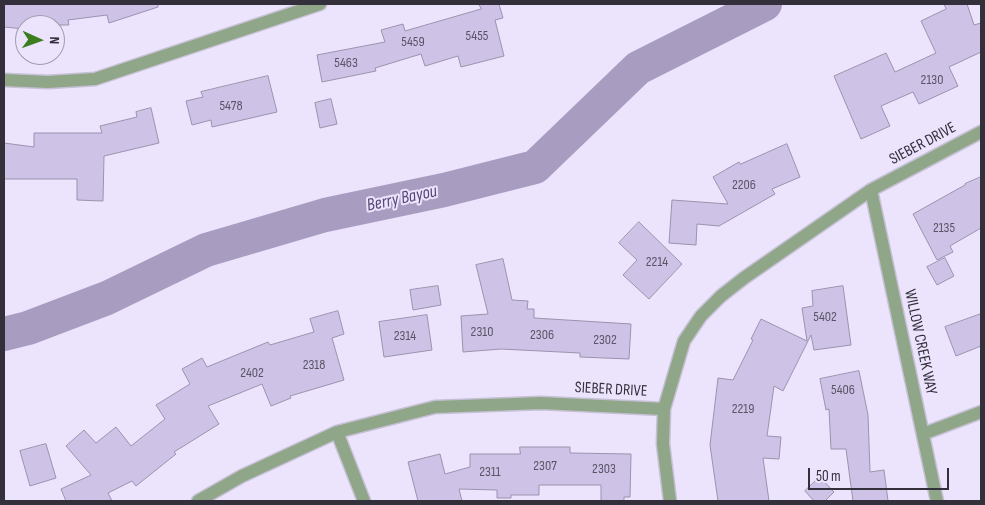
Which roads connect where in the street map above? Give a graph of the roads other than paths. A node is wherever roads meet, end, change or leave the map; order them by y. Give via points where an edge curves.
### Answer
1 (320, 4) edge
2 (301, 7) edge
3 (4, 80) edge
4 (981, 132) edge
5 (871, 190) junction
6 (664, 410) junction
7 (981, 412) edge
8 (337, 432) junction
9 (923, 434) junction
10 (198, 501) edge
11 (364, 501) edge
12 (670, 501) edge
13 (937, 501) edge

1 - 2 street
2 - 3 street via 95,79
4 - 5 street, SIEBER DRIVE
5 - 6 street, SIEBER DRIVE via 744,278 702,316 684,341
5 - 9 street, WILLOW CREEK WAY
6 - 8 street, SIEBER DRIVE via 541,403 434,407
6 - 12 street via 662,444
7 - 9 street
8 - 10 street, SIEBER DRIVE via 242,476
8 - 11 street
9 - 13 street, WILLOW CREEK WAY

